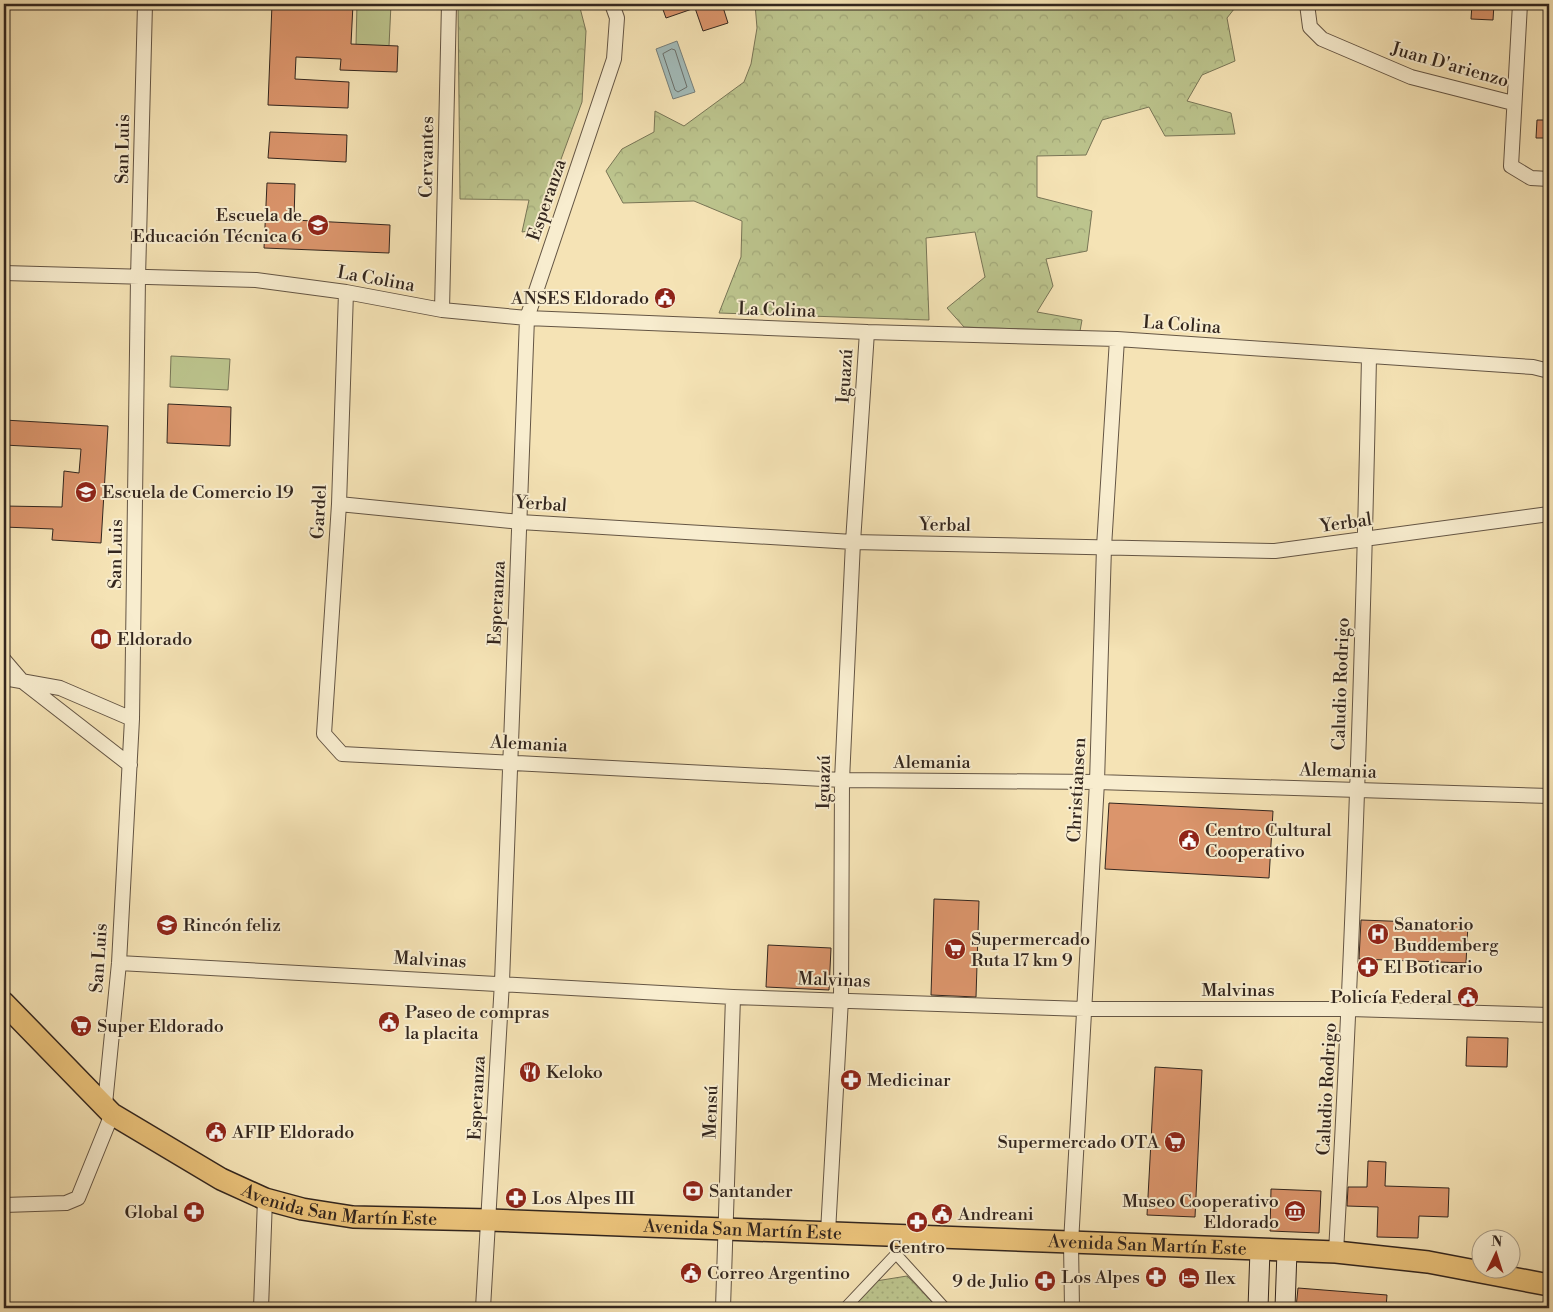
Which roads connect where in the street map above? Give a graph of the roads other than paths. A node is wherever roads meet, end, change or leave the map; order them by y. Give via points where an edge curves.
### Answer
1 (145, 4) edge
2 (449, 4) edge
3 (612, 4) edge
4 (1308, 4) edge
5 (1520, 4) edge
6 (1513, 102) junction
7 (1549, 179) edge
8 (4, 273) edge
9 (138, 278) junction
10 (346, 292) junction
11 (442, 310) junction
12 (528, 318) junction
13 (867, 332) junction
14 (1117, 339) junction
15 (1369, 357) junction
16 (1549, 372) edge
17 (339, 504) junction
18 (1549, 514) edge
19 (520, 522) junction
20 (1366, 540) junction
21 (853, 542) junction
22 (1104, 547) junction
23 (4, 660) edge
24 (4, 678) edge
25 (22, 681) junction
26 (132, 719) junction
27 (324, 734) joint
28 (509, 761) junction
29 (130, 765) junction
30 (842, 780) junction
31 (1097, 782) junction
32 (1356, 791) junction
33 (1549, 796) edge
34 (118, 963) junction
35 (502, 982) junction
36 (733, 997) junction
37 (841, 999) junction
38 (4, 1003) edge
39 (1084, 1009) junction
40 (1350, 1009) junction
41 (1549, 1015) edge
42 (109, 1109) junction
43 (265, 1199) junction
44 (4, 1205) edge
45 (489, 1220) junction
46 (726, 1228) junction
47 (828, 1232) junction
48 (1071, 1242) junction
49 (896, 1245) junction
50 (1260, 1250) junction
51 (1287, 1251) junction
52 (1336, 1252) junction
53 (1549, 1285) edge
54 (261, 1308) edge
55 (483, 1308) edge
56 (723, 1308) edge
57 (845, 1308) edge
58 (945, 1308) edge
59 (1072, 1308) edge
60 (1258, 1308) edge
61 (1285, 1308) edge

1 - 9 street, San Luis
2 - 11 street, Cervantes
3 - 12 street, Esperanza via 617,18 614,59
4 - 6 street, Juan D'arienzo via 1310,27 1322,39 1411,77
5 - 6 street
6 - 7 street via 1511,166 1531,178
8 - 9 street, La Colina
9 - 10 street, La Colina via 256,280
9 - 26 street, San Luis
10 - 11 street, La Colina
10 - 17 street, Gardel
11 - 12 street, La Colina
12 - 13 street, La Colina
12 - 19 street, Esperanza
13 - 14 street, La Colina
13 - 21 street, Iguazú
14 - 15 street, La Colina
14 - 22 street, Christiansen
15 - 16 street, La Colina via 1533,367
15 - 20 street, Caludio Rodrigo
17 - 19 street, Yerbal
17 - 27 street, Gardel
18 - 20 street, Yerbal
19 - 21 street, Yerbal
19 - 28 street, Esperanza
20 - 22 street, Yerbal via 1274,551
20 - 32 street, Caludio Rodrigo
21 - 22 street, Yerbal
21 - 30 street, Iguazú
22 - 31 street, Christiansen
23 - 25 street
24 - 25 street
25 - 26 street via 60,688
25 - 29 street
26 - 29 street, San Luis
27 - 28 street, Alemania via 342,754
28 - 30 street, Alemania
28 - 35 street, Esperanza
29 - 34 street, San Luis
30 - 31 street, Alemania
30 - 37 street, Iguazú
31 - 32 street, Alemania
31 - 39 street, Christiansen
32 - 33 street, Alemania
32 - 40 street, Caludio Rodrigo
34 - 35 street, Malvinas
34 - 42 street, San Luis
35 - 36 street, Malvinas
35 - 45 street, Esperanza
36 - 37 street, Malvinas
36 - 46 street, Mensú
37 - 39 street, Malvinas
37 - 47 street, Iguazú
38 - 42 main road, Avenida San Martín Este
39 - 40 street, Malvinas
39 - 48 street, Christiansen
40 - 41 street, Malvinas
40 - 52 street, Caludio Rodrigo
42 - 43 main road, Avenida San Martín Este via 221,1179
42 - 44 street, San Luis via 78,1198 66,1204
43 - 45 main road, Avenida San Martín Este via 353,1217
43 - 54 street
45 - 46 main road, Avenida San Martín Este
45 - 55 street, Esperanza
46 - 47 main road, Avenida San Martín Este
46 - 56 street, Mensú
47 - 49 main road, Avenida San Martín Este
48 - 49 main road, Avenida San Martín Este
48 - 50 main road, Avenida San Martín Este
48 - 59 street, Christiansen
49 - 57 street
49 - 58 street
50 - 51 main road, Avenida San Martín Este
50 - 60 main road
51 - 52 main road, Avenida San Martín Este
51 - 61 main road
52 - 53 main road, Avenida San Martín Este via 1428,1262

